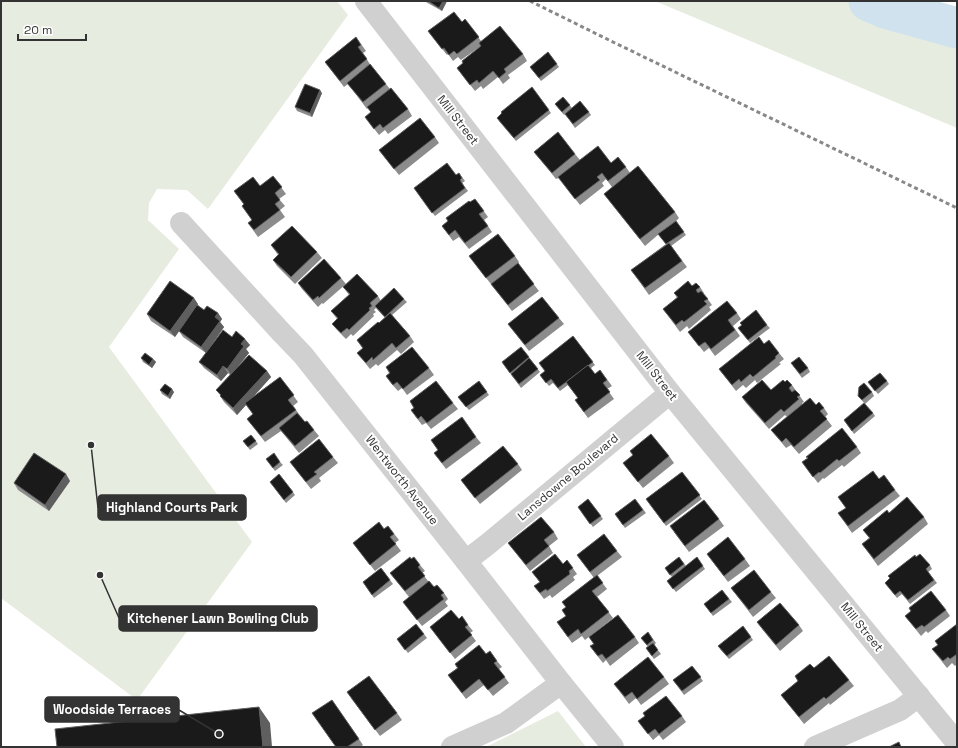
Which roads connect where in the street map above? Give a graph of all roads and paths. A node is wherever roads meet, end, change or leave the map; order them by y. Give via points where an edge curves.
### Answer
1 (366, 1) edge
2 (181, 223) dead end
3 (670, 392) junction
4 (466, 561) junction
5 (561, 683) junction
6 (919, 696) junction
7 (957, 743) edge
8 (452, 747) edge
9 (613, 747) edge
10 (815, 747) edge

1 - 3 street, Mill Street
2 - 4 street, Wentworth Avenue via 304,355
3 - 4 street, Lansdowne Boulevard
3 - 6 street, Mill Street
4 - 5 street, Wentworth Avenue
5 - 8 street via 506,723
5 - 9 street, Wentworth Avenue
6 - 7 street, Mill Street
6 - 10 street via 900,710

